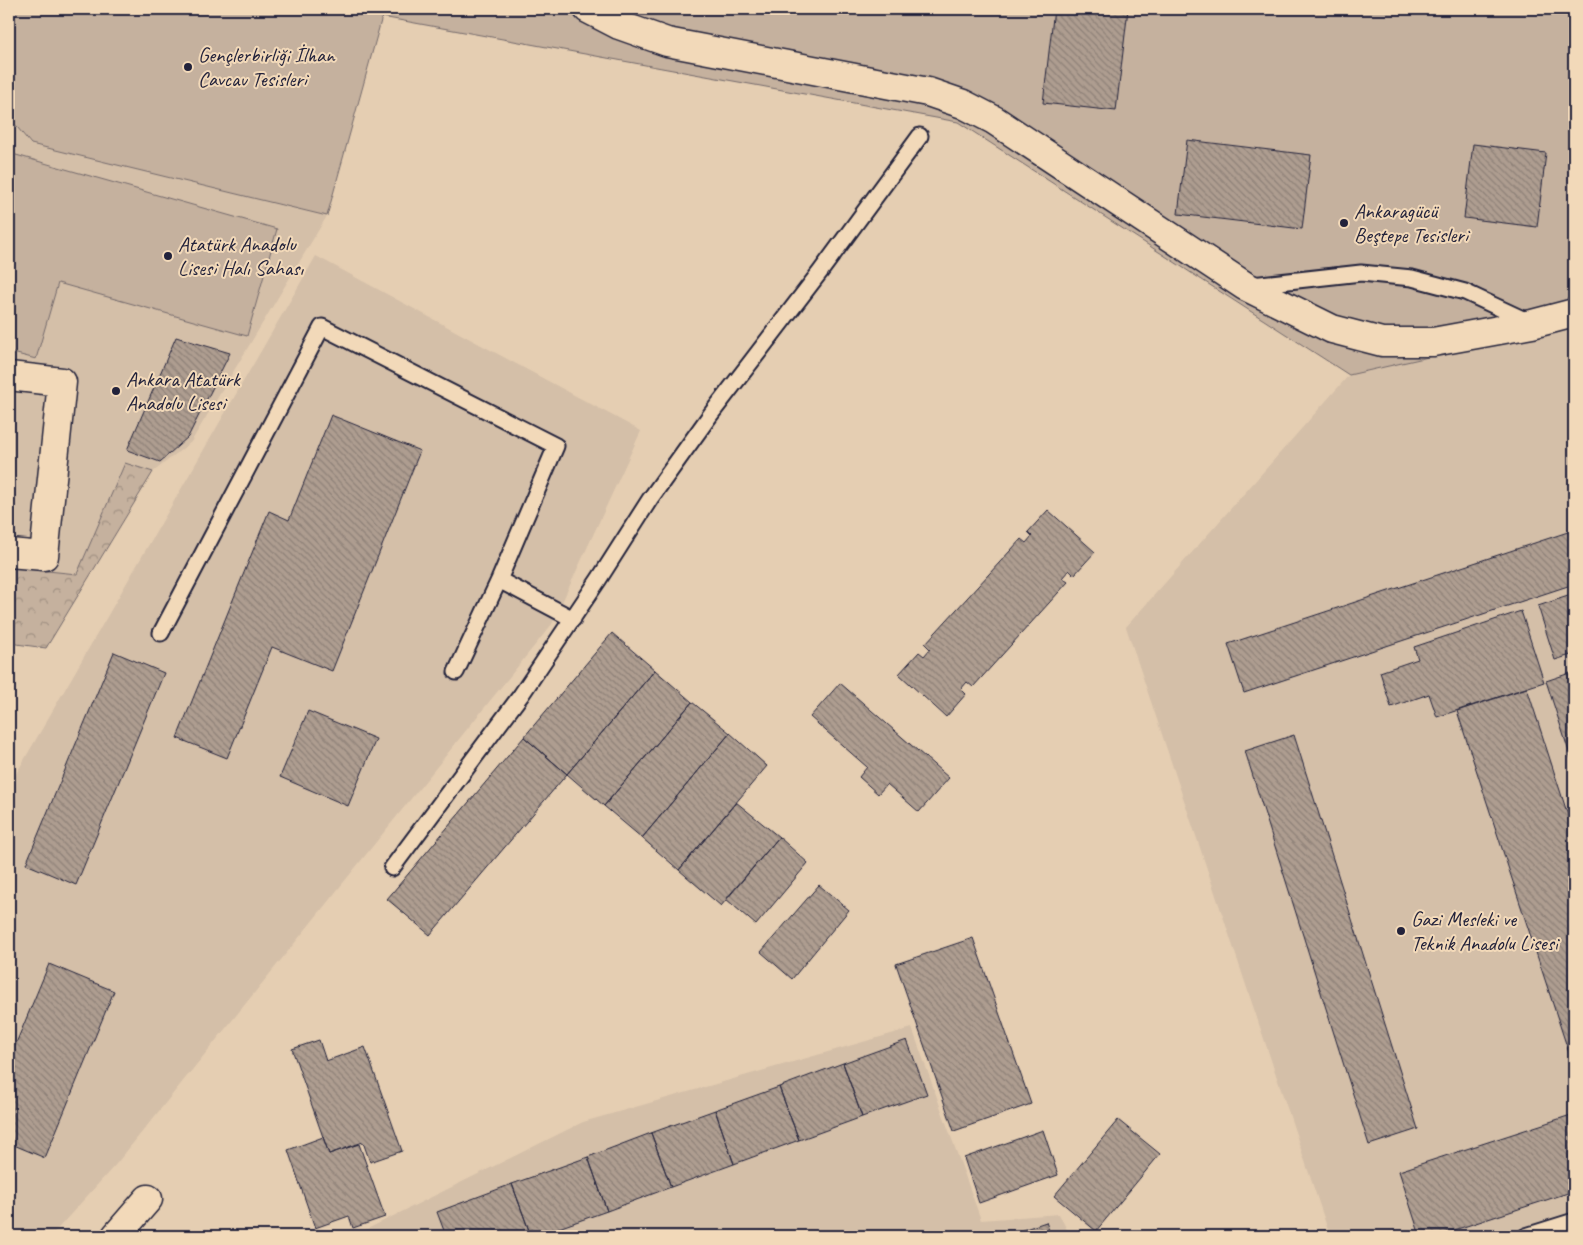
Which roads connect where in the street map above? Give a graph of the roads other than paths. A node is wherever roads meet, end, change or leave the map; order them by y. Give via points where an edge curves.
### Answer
1 (588, 9) edge
2 (920, 136) dead end
3 (1245, 286) junction
4 (1574, 313) edge
5 (1532, 324) junction
6 (9, 376) edge
7 (9, 553) edge
8 (499, 580) junction
9 (573, 619) junction
10 (161, 633) dead end
11 (456, 672) dead end
12 (392, 868) dead end
13 (148, 1198) dead end
14 (1574, 1221) edge
15 (116, 1236) edge
16 (1526, 1236) edge

1 - 3 street via 619,25 666,42 928,92 963,104 994,120
2 - 9 lane via 710,414 650,498
3 - 5 lane via 1361,273 1412,278 1465,292
3 - 5 street via 1332,329 1382,342 1433,342
4 - 5 street
6 - 7 street via 62,382 44,556
8 - 9 lane
8 - 10 lane via 556,446 322,328
8 - 11 lane
9 - 12 lane via 521,696
13 - 15 street
14 - 16 lane

